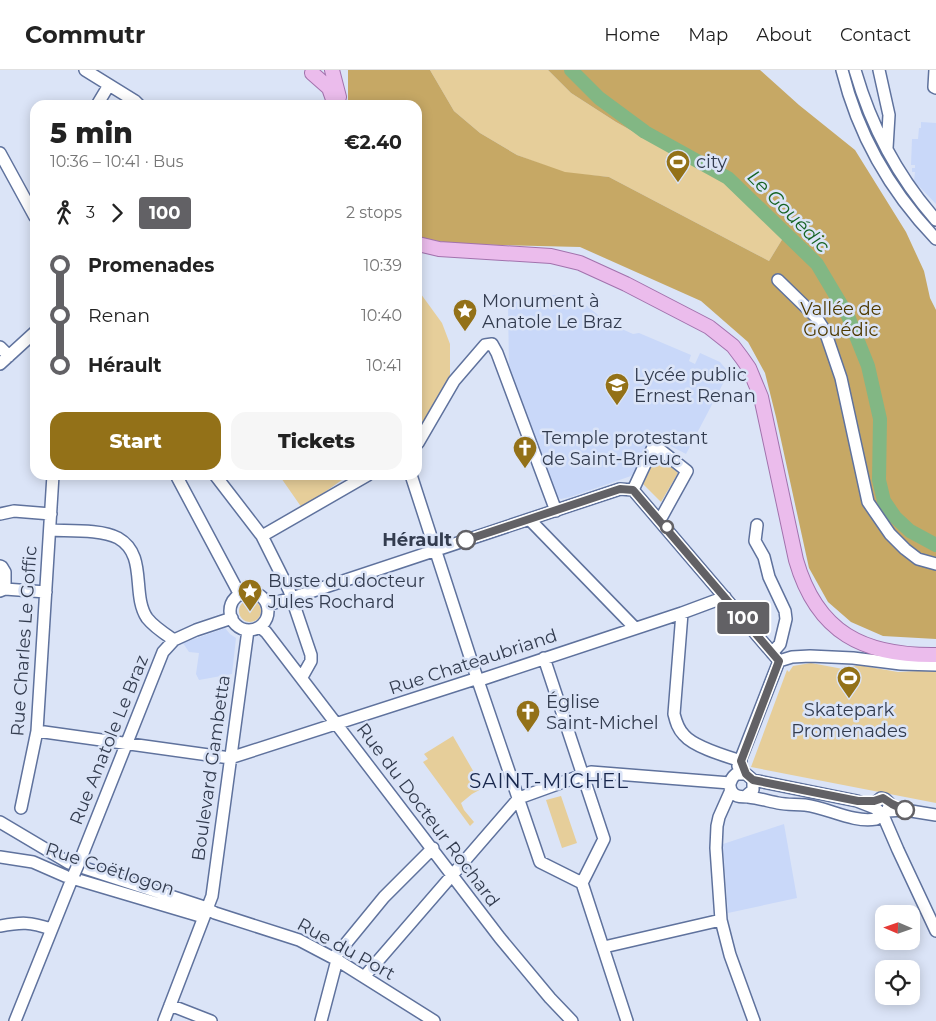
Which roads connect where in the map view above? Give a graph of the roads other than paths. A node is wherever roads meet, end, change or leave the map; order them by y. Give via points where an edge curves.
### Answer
1 (85, 70) edge
2 (332, 70) edge
3 (842, 70) edge
4 (856, 70) edge
5 (879, 70) edge
6 (935, 70) edge
7 (312, 71) edge
8 (109, 85) junction
9 (936, 88) edge
10 (100, 100) edge
11 (132, 100) edge
12 (333, 100) edge
13 (339, 100) edge
14 (889, 116) junction
15 (876, 127) junction
16 (887, 150) junction
17 (872, 152) junction
18 (0, 153) edge
19 (30, 204) edge
20 (936, 220) edge
21 (936, 239) edge
22 (422, 245) edge
23 (778, 280) dead end
24 (30, 337) edge
25 (0, 347) edge
26 (4, 360) edge
27 (422, 436) edge
28 (53, 480) edge
29 (179, 480) edge
30 (219, 480) edge
31 (359, 480) edge
32 (413, 480) edge
33 (633, 490) junction
34 (556, 510) junction
35 (0, 514) edge
36 (51, 514) junction
37 (530, 520) junction
38 (660, 520) junction
39 (757, 525) dead end
40 (50, 530) junction
41 (262, 536) junction
42 (436, 550) junction
43 (936, 564) edge
44 (0, 566) edge
45 (2, 590) edge
46 (46, 592) junction
47 (240, 595) junction
48 (725, 597) junction
49 (292, 598) junction
50 (267, 605) junction
51 (820, 610) junction
52 (682, 613) junction
53 (232, 618) junction
54 (260, 627) junction
55 (635, 628) junction
56 (248, 630) junction
57 (174, 640) junction
58 (936, 649) edge
59 (936, 655) edge
60 (775, 657) junction
61 (544, 658) junction
62 (936, 665) edge
63 (302, 677) junction
64 (479, 680) junction
65 (337, 724) junction
66 (37, 731) junction
67 (127, 744) junction
68 (230, 758) junction
69 (741, 761) junction
70 (583, 774) junction
71 (742, 785) junction
72 (519, 798) junction
73 (22, 808) dead end
74 (882, 808) junction
75 (936, 815) edge
76 (0, 822) edge
77 (433, 848) junction
78 (0, 857) edge
79 (452, 874) junction
80 (73, 876) junction
81 (582, 883) junction
82 (207, 910) junction
83 (722, 920) junction
84 (0, 926) edge
85 (51, 929) junction
86 (936, 931) edge
87 (604, 947) junction
88 (335, 959) junction
89 (364, 977) junction
90 (170, 1005) junction
91 (14, 1021) edge
92 (164, 1021) edge
93 (211, 1021) edge
94 (321, 1021) edge
95 (434, 1021) edge
96 (572, 1021) edge
97 (627, 1021) edge
98 (754, 1021) edge

1 - 8 street
2 - 13 main road
3 - 17 street via 852,106
4 - 15 street
5 - 14 street
6 - 9 street
7 - 12 main road via 329,88
8 - 10 street
8 - 11 street
14 - 15 street
14 - 16 street
15 - 16 street
15 - 17 street
16 - 20 street via 905,181
17 - 21 street via 897,193
18 - 19 street
22 - 51 main road via 446,250 550,256 580,263 709,326 733,346 746,364 761,397 796,560 805,587
23 - 43 street via 816,317 825,331 841,378 868,502 890,534 905,549 918,559
24 - 26 street
25 - 26 street
27 - 34 street via 454,381 489,345 500,360
28 - 36 street, Rue Charles Le Goffic
29 - 47 street
30 - 41 street
31 - 41 street
32 - 42 street
33 - 34 street via 620,489
33 - 38 street
33 - 38 street via 654,444 687,471
34 - 37 street
35 - 36 street via 14,511
36 - 40 street, Rue Charles Le Goffic
37 - 42 street
37 - 55 street
38 - 48 street
39 - 60 street via 755,541 785,611 786,619
40 - 46 street, Rue Charles Le Goffic
40 - 57 street via 108,534 123,542 135,559 142,607 147,618
41 - 49 street
42 - 49 street
42 - 64 street
44 - 45 street via 5,572
45 - 46 street
46 - 66 street, Rue Charles Le Goffic
47 - 50 street via 256,594
47 - 53 street via 232,605
48 - 52 street, Rue Chateaubriand
48 - 60 street
49 - 50 street
49 - 63 street via 312,661
50 - 54 street via 267,617
51 - 58 main road via 848,632 872,643 895,648
51 - 59 main road via 846,636 870,646 894,653
52 - 55 street, Rue Chateaubriand
52 - 69 street via 674,714 678,726 694,743
53 - 56 street via 238,626
53 - 57 street
54 - 56 street
54 - 63 street, Rue du Docteur Rochard
55 - 61 street, Rue Chateaubriand
56 - 68 street, Boulevard Gambetta
57 - 67 street, Rue Anatole Le Braz via 163,652
60 - 62 street via 853,658
60 - 69 street
61 - 64 street, Rue Chateaubriand
61 - 70 street
63 - 65 street, Rue du Docteur Rochard
64 - 65 street, Rue Chateaubriand
64 - 72 street
65 - 68 street, Rue Chateaubriand
65 - 77 street, Rue du Docteur Rochard
66 - 67 street
66 - 73 street, Rue Charles Le Goffic
67 - 68 street
67 - 80 street, Rue Anatole Le Braz, bridge
68 - 82 street, Boulevard Gambetta via 212,896
69 - 71 street
70 - 71 street via 591,772
70 - 72 street
70 - 81 street via 604,839
71 - 74 street via 775,785
71 - 74 street via 780,803 812,806 869,820 876,819
71 - 83 street via 722,810 717,826
72 - 79 street
72 - 81 street via 540,862
74 - 75 street
74 - 86 street via 886,824
76 - 82 street, Rue du Port via 69,863
77 - 79 street, Rue du Docteur Rochard
77 - 88 street via 384,897
78 - 80 street, Rue Coëtlogon via 33,862
79 - 89 street
79 - 96 street, Rue du Docteur Rochard via 500,938
80 - 82 street, Rue Coëtlogon via 200,916
80 - 85 street, Rue Anatole Le Braz
81 - 87 street
82 - 88 street, Rue du Port via 299,940
82 - 90 street, Boulevard Gambetta
83 - 87 street
83 - 98 street via 730,955
84 - 85 street via 31,922
85 - 91 street, Rue Anatole Le Braz
87 - 97 street
88 - 89 street, Rue du Port
88 - 94 street
89 - 95 street, Rue du Port
90 - 92 street, Boulevard Gambetta
90 - 93 street

